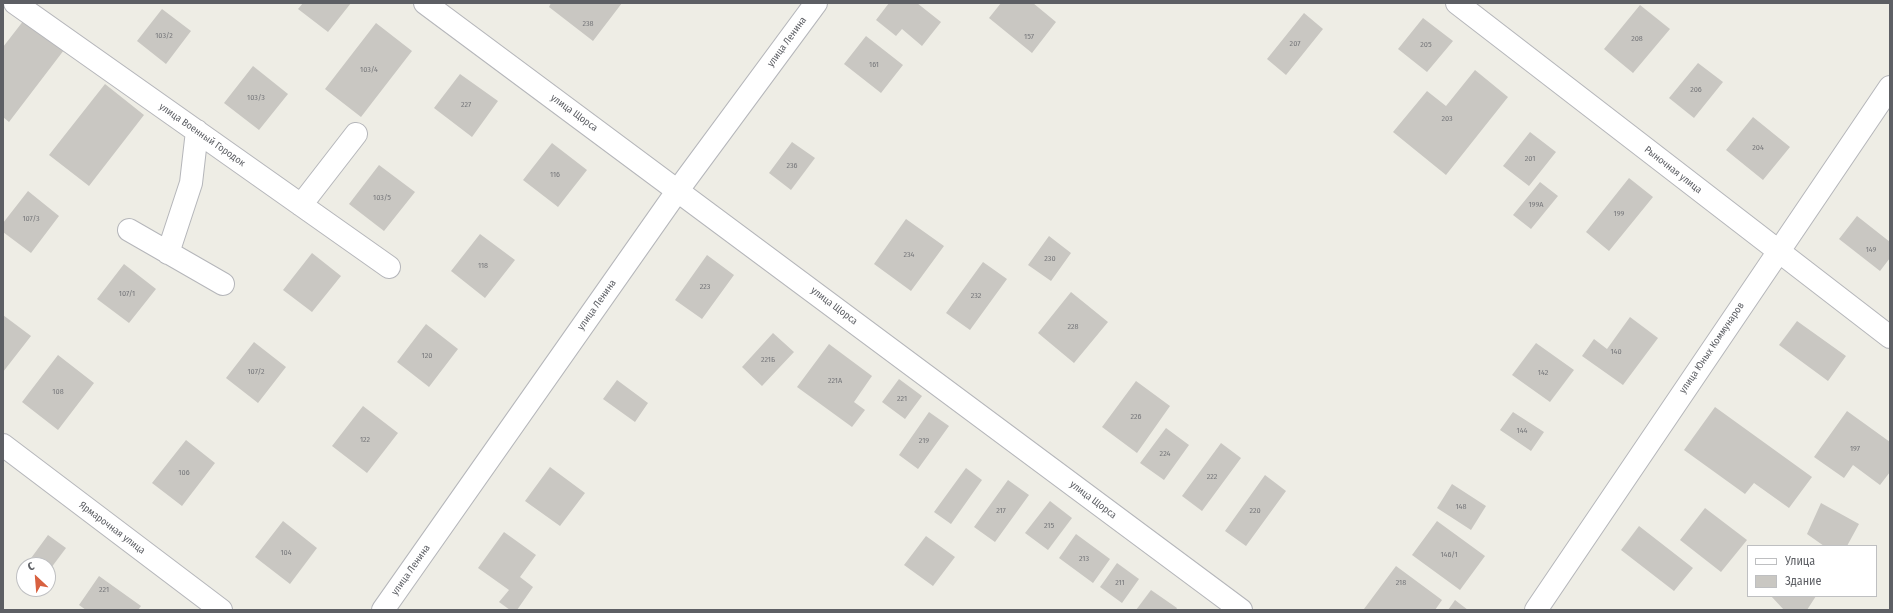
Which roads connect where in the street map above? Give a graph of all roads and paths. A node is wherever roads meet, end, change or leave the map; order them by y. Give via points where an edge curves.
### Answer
1 (15, 3) edge
2 (425, 3) edge
3 (816, 3) edge
4 (1457, 3) edge
5 (1890, 87) edge
6 (197, 131) junction
7 (356, 134) dead end
8 (678, 190) junction
9 (301, 205) junction
10 (129, 230) dead end
11 (1778, 251) junction
12 (168, 253) junction
13 (389, 267) dead end
14 (224, 284) dead end
15 (1890, 337) edge
16 (6, 455) edge
17 (221, 610) edge
18 (383, 610) edge
19 (1242, 610) edge
20 (1536, 610) edge

1 - 6 street, улица Военный Городок
2 - 8 street, улица Щорса
3 - 8 street, улица Ленина
4 - 11 street, Рыночная улица
5 - 11 street, улица Юных Коммунаров
6 - 9 street, улица Военный Городок
6 - 12 street via 191,183
7 - 9 street
8 - 18 street, улица Ленина
8 - 19 street, улица Щорса
9 - 13 street, улица Военный Городок
10 - 12 street
11 - 15 street, Рыночная улица
11 - 20 street, улица Юных Коммунаров
12 - 14 street
16 - 17 street, Ярмарочная улица

